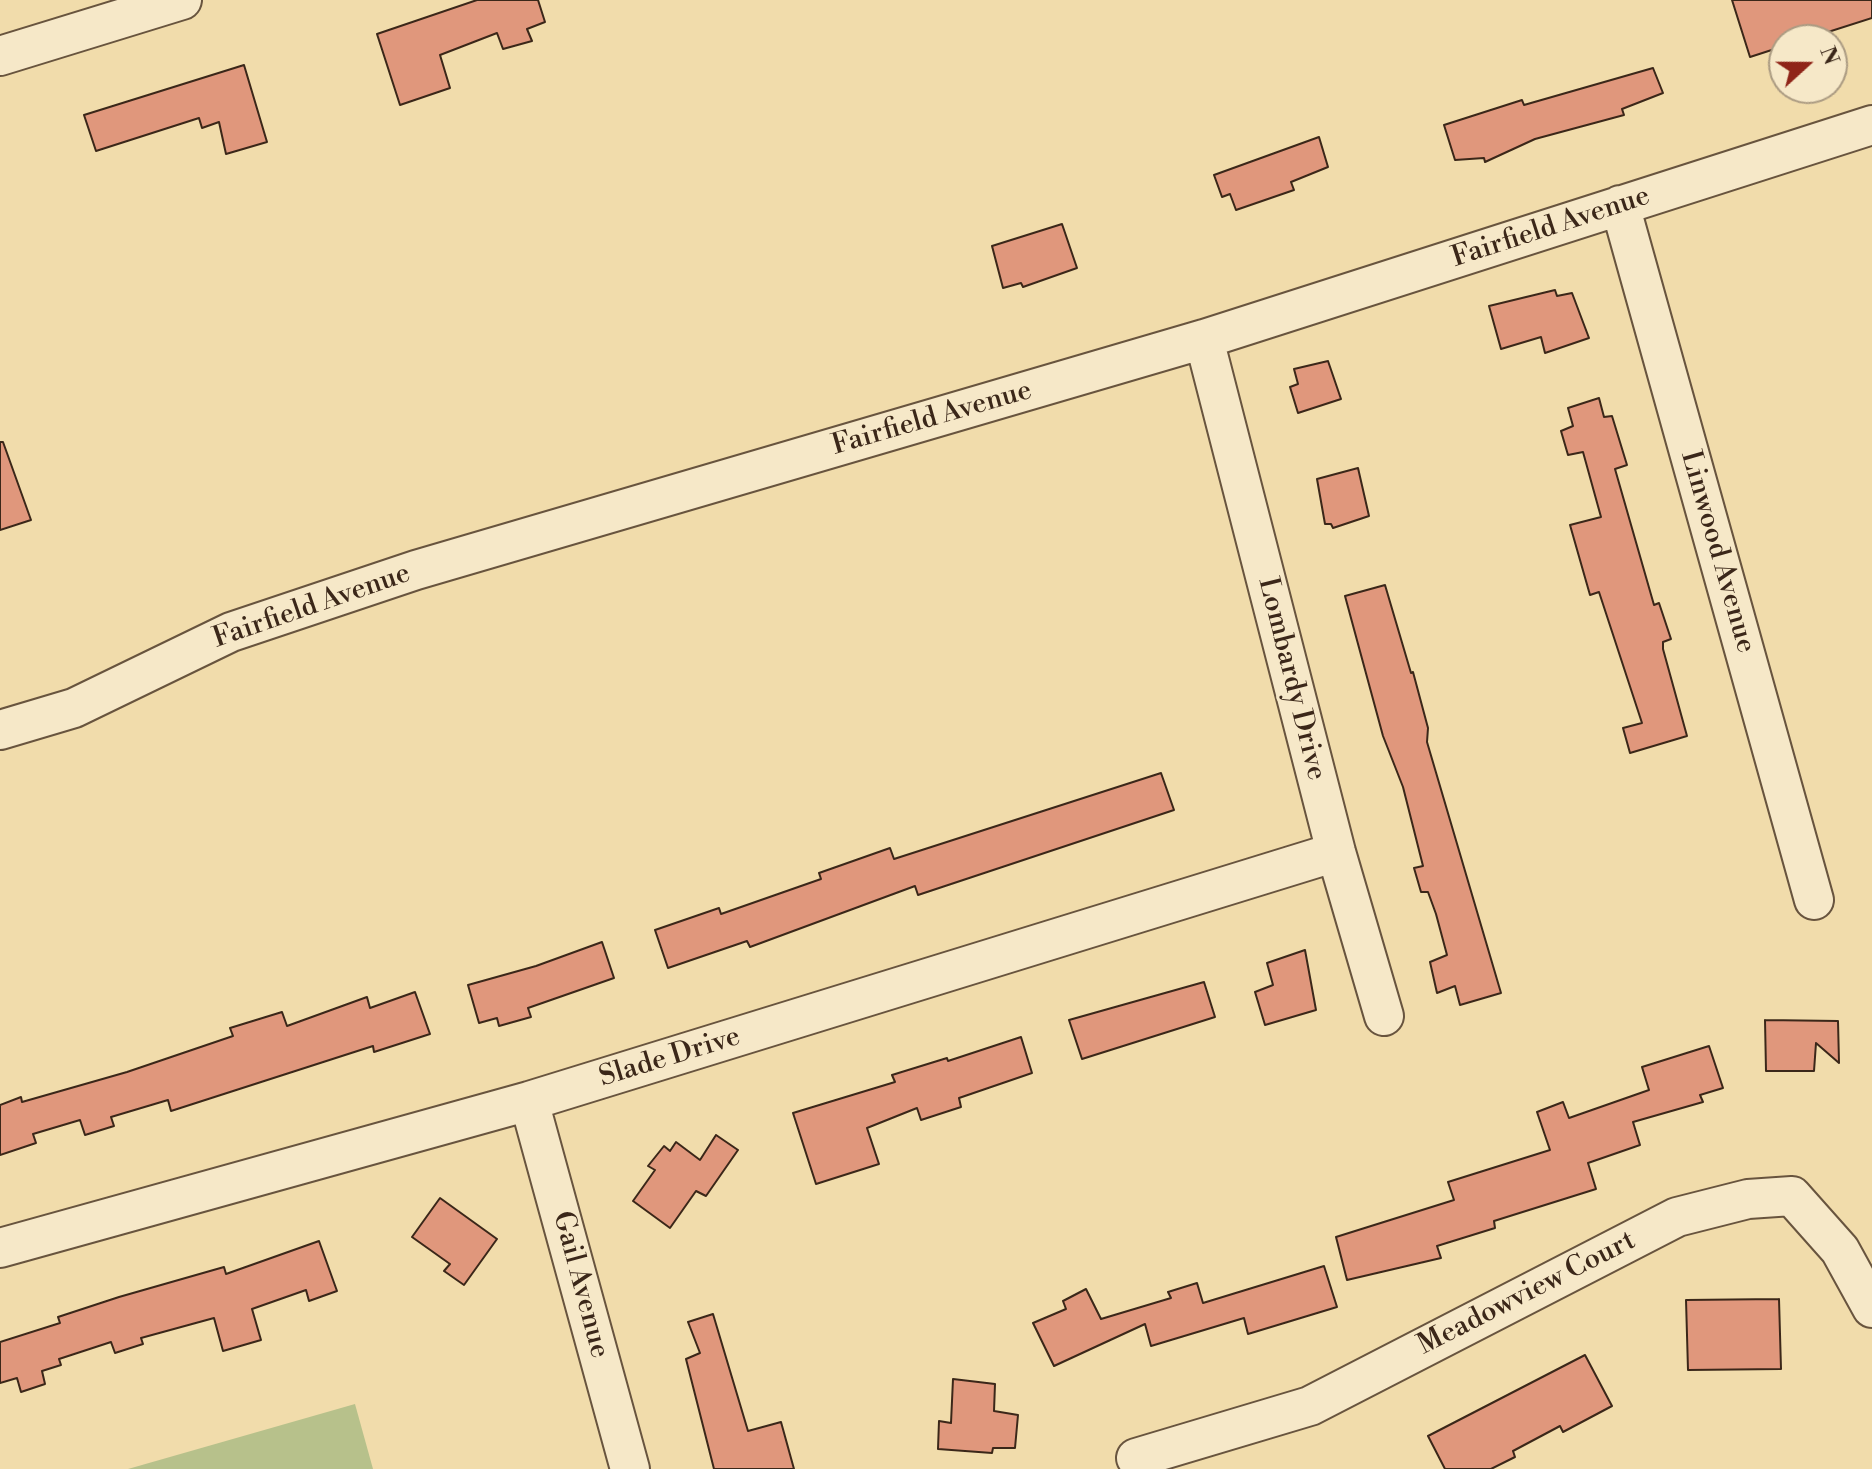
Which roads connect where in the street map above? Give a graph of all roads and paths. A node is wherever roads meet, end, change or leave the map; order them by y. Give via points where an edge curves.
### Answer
1 (182, 0) edge
2 (0, 56) edge
3 (1872, 125) edge
4 (1620, 205) junction
5 (1204, 339) junction
6 (0, 730) edge
7 (1336, 852) junction
8 (1814, 900) dead end
9 (1384, 1016) dead end
10 (529, 1101) junction
11 (0, 1248) edge
12 (1872, 1308) edge
13 (1136, 1458) dead end
14 (630, 1469) edge

1 - 2 street
3 - 4 street, Fairfield Avenue
4 - 5 street, Fairfield Avenue
4 - 8 street, Linwood Avenue
5 - 6 street, Fairfield Avenue via 416,570 231,632 74,708
5 - 7 street, Lombardy Drive
7 - 9 street, Lombardy Drive
7 - 10 street, Slade Drive
10 - 11 street, Slade Drive
10 - 14 street, Gail Avenue
12 - 13 street, Meadowview Court via 1840,1250 1792,1196 1748,1199 1677,1217 1310,1406

